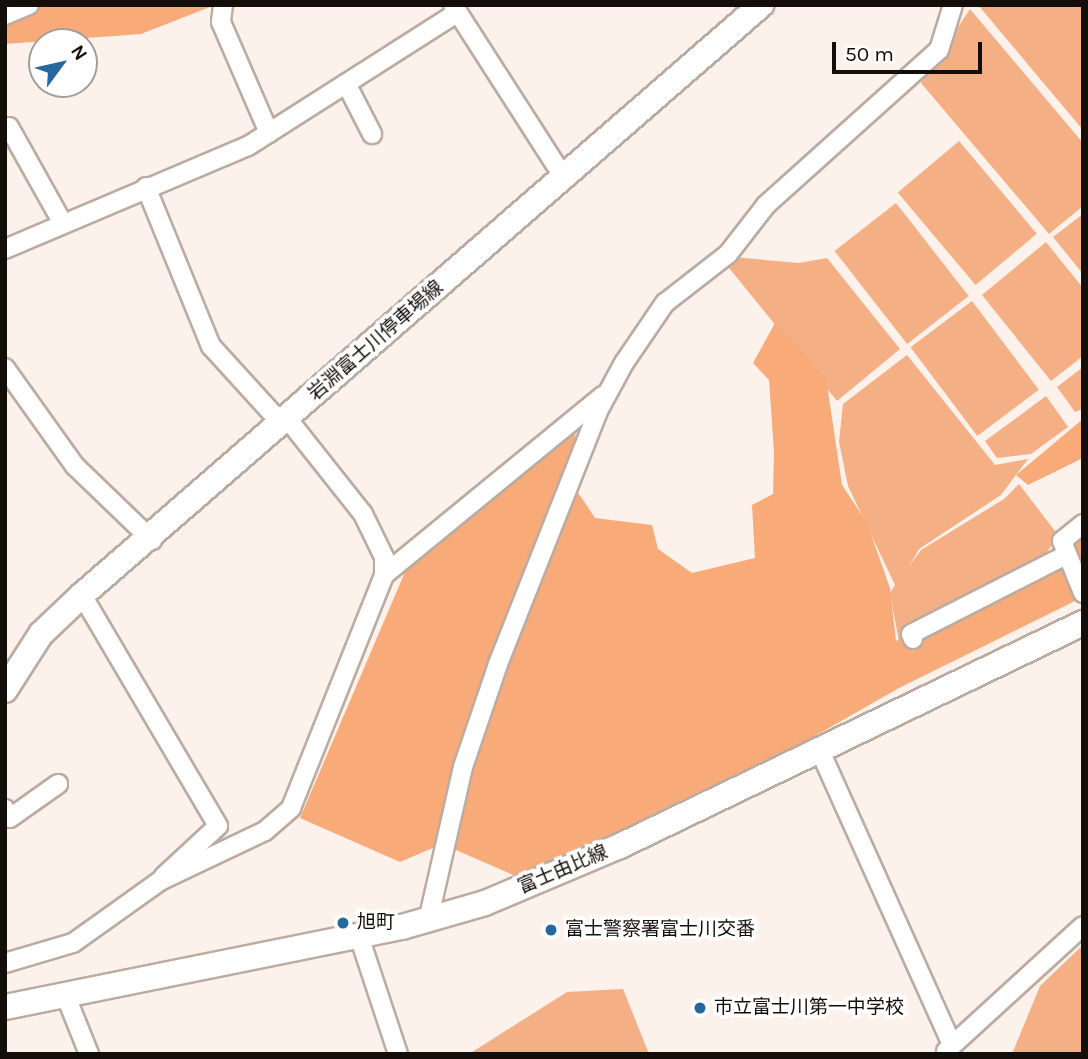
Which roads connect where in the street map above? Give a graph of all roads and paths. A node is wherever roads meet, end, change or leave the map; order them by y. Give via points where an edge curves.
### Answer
1 (29, 5) edge
2 (223, 5) edge
3 (761, 5) edge
4 (954, 5) edge
5 (455, 9) edge
6 (5, 15) edge
7 (348, 87) junction
8 (9, 127) dead end
9 (269, 133) junction
10 (372, 134) dead end
11 (564, 178) junction
12 (146, 187) junction
13 (62, 222) junction
14 (5, 250) edge
15 (5, 368) edge
16 (609, 391) junction
17 (284, 421) junction
18 (1083, 524) edge
19 (152, 540) junction
20 (1066, 555) junction
21 (384, 575) junction
22 (1083, 593) edge
23 (82, 595) junction
24 (1083, 623) edge
25 (913, 639) dead end
26 (5, 690) edge
27 (820, 751) junction
28 (58, 784) dead end
29 (5, 809) edge
30 (160, 881) junction
31 (428, 921) junction
32 (1083, 926) edge
33 (359, 936) junction
34 (5, 963) edge
35 (65, 995) junction
36 (5, 1007) edge
37 (948, 1049) edge
38 (89, 1054) edge
39 (398, 1054) edge

1 - 6 street
2 - 9 street via 221,22
3 - 11 main road, 岩淵富士川停車場線
4 - 16 street via 939,50 766,205 728,254 665,303
5 - 7 street
5 - 11 street
7 - 9 street
7 - 10 street
8 - 13 street
9 - 12 street
11 - 17 main road, 岩淵富士川停車場線
12 - 13 street
12 - 17 street via 211,346
13 - 14 street via 29,244
15 - 19 street via 84,477
16 - 21 street
16 - 31 street via 463,767
17 - 19 main road, 岩淵富士川停車場線
17 - 21 street via 363,514 379,541
18 - 20 street via 1062,541
19 - 23 main road, 岩淵富士川停車場線
20 - 22 street
20 - 25 street via 911,634
21 - 30 street via 291,808 265,831
23 - 26 main road, 岩淵富士川停車場線 via 41,634
23 - 30 street via 218,827
24 - 27 main road, 富士由比線
27 - 31 main road, 富士由比線 via 607,851
27 - 37 street
28 - 29 street via 10,818
30 - 34 street via 73,943
31 - 33 main road, 富士由比線
32 - 37 street
33 - 35 main road, 富士由比線
33 - 39 street
35 - 36 main road, 富士由比線
35 - 38 street

